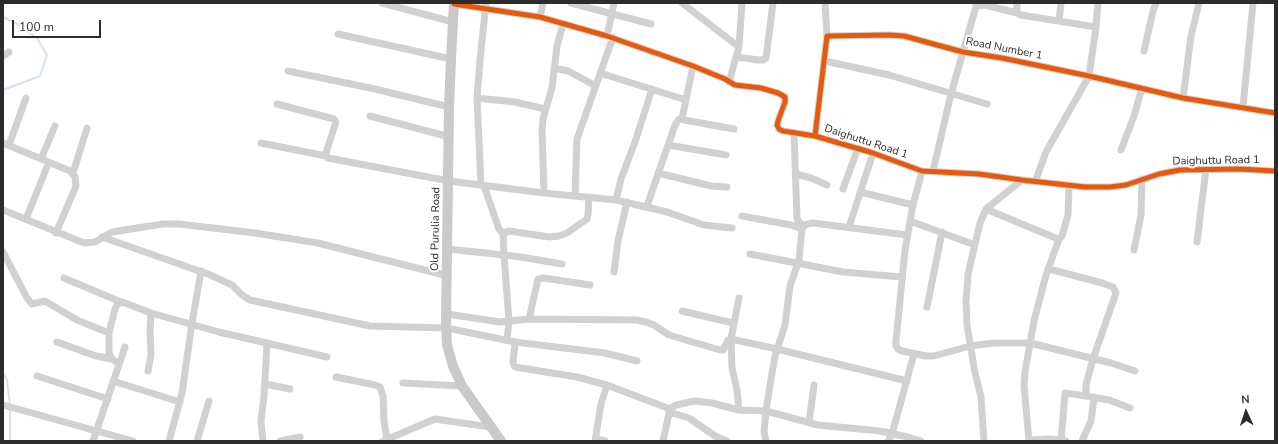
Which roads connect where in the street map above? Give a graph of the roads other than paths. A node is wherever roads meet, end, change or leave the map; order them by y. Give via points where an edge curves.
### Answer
1 (382, 3) edge
2 (454, 3) edge
3 (543, 3) edge
4 (570, 3) edge
5 (614, 3) edge
6 (682, 3) edge
7 (742, 3) edge
8 (773, 3) edge
9 (825, 3) edge
10 (1017, 3) edge
11 (1061, 3) edge
12 (1098, 3) edge
13 (1156, 3) edge
14 (1199, 3) edge
15 (976, 4) edge
16 (1251, 4) edge
17 (486, 6) edge
18 (1017, 13) junction
19 (611, 14) junction
20 (540, 17) junction
21 (1059, 21) junction
22 (453, 22) junction
23 (563, 24) junction
24 (651, 24) dead end
25 (1096, 27) junction
26 (338, 34) dead end
27 (610, 36) junction
28 (828, 36) junction
29 (739, 47) junction
30 (1144, 51) dead end
31 (963, 52) junction
32 (737, 57) junction
33 (451, 59) junction
34 (825, 61) junction
35 (693, 66) junction
36 (554, 68) junction
37 (288, 71) dead end
38 (600, 73) junction
39 (1089, 76) junction
40 (729, 82) junction
41 (596, 86) junction
42 (1142, 88) junction
43 (652, 90) junction
44 (951, 94) junction
45 (26, 98) dead end
46 (477, 98) junction
47 (1183, 98) junction
48 (686, 100) junction
49 (277, 104) dead end
50 (987, 104) dead end
51 (449, 107) junction
52 (1243, 107) junction
53 (545, 109) junction
54 (1275, 113) edge
55 (370, 116) dead end
56 (682, 118) junction
57 (55, 126) dead end
58 (87, 128) dead end
59 (734, 129) dead end
60 (794, 132) junction
61 (814, 136) junction
62 (450, 137) junction
63 (261, 143) dead end
64 (6, 144) edge
65 (668, 146) junction
66 (858, 148) junction
67 (1121, 150) dead end
68 (873, 153) junction
69 (726, 155) dead end
70 (326, 156) junction
71 (41, 159) junction
72 (49, 162) junction
73 (1206, 169) junction
74 (922, 171) junction
75 (933, 171) junction
76 (1275, 171) edge
77 (73, 173) junction
78 (658, 173) junction
79 (796, 174) junction
80 (1142, 179) junction
81 (1022, 180) junction
82 (449, 182) junction
83 (1035, 182) junction
84 (481, 185) junction
85 (828, 185) dead end
86 (1069, 186) junction
87 (727, 187) dead end
88 (843, 189) dead end
89 (860, 192) junction
90 (544, 193) junction
91 (575, 196) junction
92 (589, 197) junction
93 (616, 200) junction
94 (627, 202) junction
95 (913, 205) junction
96 (647, 206) junction
97 (986, 208) junction
98 (3, 210) edge
99 (742, 216) dead end
100 (26, 219) junction
101 (910, 220) junction
102 (849, 227) junction
103 (732, 228) dead end
104 (803, 228) junction
105 (942, 232) junction
106 (56, 233) junction
107 (503, 234) junction
108 (907, 235) junction
109 (102, 237) junction
110 (1059, 239) junction
111 (1197, 242) dead end
112 (975, 244) junction
113 (448, 249) junction
114 (1134, 250) dead end
115 (3, 252) edge
116 (750, 254) dead end
117 (504, 255) junction
118 (562, 264) dead end
119 (797, 264) junction
120 (1049, 269) junction
121 (201, 271) junction
122 (614, 272) dead end
123 (448, 276) junction
124 (902, 277) junction
125 (64, 278) dead end
126 (590, 285) dead end
127 (739, 298) dead end
128 (121, 302) junction
129 (927, 306) dead end
130 (682, 310) dead end
131 (151, 313) junction
132 (447, 314) junction
133 (530, 319) junction
134 (510, 321) junction
135 (734, 323) junction
136 (192, 324) junction
137 (447, 328) junction
138 (109, 333) junction
139 (507, 340) junction
140 (731, 340) junction
141 (57, 342) dead end
142 (515, 342) junction
143 (267, 343) junction
144 (1030, 343) junction
145 (970, 346) junction
146 (125, 347) dead end
147 (777, 348) junction
148 (914, 354) junction
149 (327, 357) dead end
150 (112, 359) junction
151 (1093, 359) junction
152 (638, 361) dead end
153 (119, 364) junction
154 (148, 371) dead end
155 (1135, 372) dead end
156 (37, 376) dead end
157 (336, 377) dead end
158 (114, 381) junction
159 (907, 381) junction
160 (403, 383) dead end
161 (265, 384) junction
162 (814, 384) dead end
163 (607, 385) junction
164 (462, 386) junction
165 (290, 389) dead end
166 (1086, 396) junction
167 (1094, 398) junction
168 (108, 399) junction
169 (210, 401) dead end
170 (180, 402) junction
171 (3, 404) edge
172 (1130, 408) dead end
173 (670, 410) junction
174 (742, 410) junction
175 (766, 411) junction
176 (809, 423) junction
177 (490, 427) junction
178 (96, 430) junction
179 (892, 434) junction
180 (300, 436) dead end
181 (385, 440) edge
182 (596, 440) edge
183 (1029, 440) edge
184 (93, 441) edge
185 (133, 441) edge
186 (169, 441) edge
187 (197, 441) edge
188 (263, 441) edge
189 (280, 441) edge
190 (501, 441) edge
191 (605, 441) edge
192 (663, 441) edge
193 (727, 441) edge
194 (766, 441) edge
195 (888, 441) edge
196 (921, 441) edge
197 (984, 441) edge
198 (1061, 441) edge
199 (1066, 441) edge
200 (1082, 441) edge

1 - 22 street
2 - 17 street, Daighuttu Road 1
2 - 22 main road, Old Purulia Road
3 - 20 street
4 - 19 street
5 - 19 street
6 - 29 street
7 - 29 street
8 - 32 street via 766,58 758,60
9 - 28 street
10 - 18 street
11 - 21 street
12 - 25 street
13 - 30 street
14 - 47 street via 1191,36
15 - 18 street
15 - 31 street
16 - 52 street
17 - 20 street, Daighuttu Road 1
17 - 46 street
18 - 21 street
19 - 24 street
19 - 27 street
20 - 23 street, Daighuttu Road 1
21 - 25 street
22 - 33 main road, Old Purulia Road
23 - 27 street, Daighuttu Road 1
23 - 36 street
25 - 39 street
26 - 33 street
27 - 35 street, Daighuttu Road 1
27 - 38 street
28 - 31 street, Road Number 1 via 904,36
28 - 34 street
29 - 32 street
31 - 39 street, Road Number 1
31 - 44 street
32 - 40 street
33 - 51 main road, Old Purulia Road
34 - 44 street via 889,75
34 - 61 street
35 - 40 street, Daighuttu Road 1
35 - 48 street
36 - 41 street via 568,71
36 - 53 street via 552,88
37 - 51 street
38 - 41 street
38 - 43 street
39 - 42 street, Road Number 1
39 - 83 street via 1046,152
40 - 60 street, Daighuttu Road 1 via 782,94 785,102 779,129
41 - 91 street via 577,139
42 - 47 street, Road Number 1
42 - 67 street
43 - 48 street
43 - 93 street
44 - 50 street
44 - 75 street
45 - 64 street
46 - 53 street via 515,102
46 - 84 street
47 - 52 street, Road Number 1
48 - 56 street
49 - 70 street via 334,119 336,122
51 - 62 main road, Old Purulia Road
52 - 54 street, Road Number 1
53 - 90 street via 542,131
55 - 62 street
56 - 59 street
56 - 65 street via 676,121
57 - 71 street
58 - 77 street
60 - 61 street, Daighuttu Road 1
60 - 79 street
61 - 66 street, Daighuttu Road 1
62 - 82 main road, Old Purulia Road
63 - 70 street
64 - 71 street
65 - 69 street
65 - 78 street
66 - 68 street, Daighuttu Road 1
66 - 88 street
68 - 74 street, Daighuttu Road 1
68 - 89 street
70 - 82 street
71 - 72 street
72 - 77 street
72 - 100 street
73 - 76 street, Daighuttu Road 1
73 - 80 street, Daighuttu Road 1 via 1180,170
73 - 111 street
74 - 75 street, Daighuttu Road 1
74 - 95 street
75 - 81 street, Daighuttu Road 1
77 - 106 street via 76,186
78 - 87 street via 711,186
78 - 96 street
79 - 85 street
79 - 104 street via 797,219
80 - 86 street, Daighuttu Road 1 via 1110,187
80 - 114 street via 1140,220
81 - 83 street, Daighuttu Road 1
81 - 97 street
82 - 84 street
82 - 113 main road, Old Purulia Road
83 - 86 street, Daighuttu Road 1
84 - 90 street
84 - 107 street via 484,186
86 - 110 street via 1068,215
89 - 95 street
89 - 102 street
90 - 91 street
91 - 92 street
92 - 93 street
92 - 107 street via 587,219 567,233 549,237 510,232
93 - 94 street
94 - 96 street
94 - 122 street
95 - 101 street
96 - 103 street via 704,225
97 - 110 street
97 - 112 street
98 - 100 street
99 - 104 street
100 - 106 street
101 - 105 street
101 - 108 street
102 - 104 street via 807,224
102 - 108 street
104 - 119 street
105 - 112 street
105 - 129 street
106 - 109 street via 90,244
107 - 117 street
108 - 124 street
109 - 121 street
109 - 123 street via 112,232 179,224 318,243
110 - 120 street
112 - 145 street via 966,287
113 - 117 street
113 - 123 main road, Old Purulia Road
115 - 138 street via 32,304 45,301 77,320
116 - 119 street
117 - 118 street
117 - 134 street
119 - 124 street via 843,272
119 - 147 street via 790,286 783,334
120 - 144 street
120 - 151 street via 1102,283 1113,287 1116,293
121 - 136 street
121 - 137 street via 232,285 250,300 370,326
123 - 132 main road, Old Purulia Road
124 - 148 street via 896,346 902,351
125 - 128 street
126 - 133 street via 538,278
127 - 135 street
128 - 131 street
128 - 138 street via 115,309
130 - 135 street
131 - 136 street
131 - 154 street via 151,355
132 - 134 street via 488,321
132 - 137 main road, Old Purulia Road
133 - 134 street
133 - 140 street via 637,320 654,325 669,335 720,350 723,350 728,340
134 - 139 street
135 - 140 street
136 - 143 street
136 - 170 street
137 - 139 street
137 - 164 main road, Old Purulia Road via 453,366
138 - 150 street via 109,353
139 - 142 street
140 - 147 street
140 - 174 street via 732,368
141 - 150 street
142 - 152 street via 605,353
142 - 163 street via 515,367 577,377
143 - 149 street
143 - 161 street
144 - 145 street
144 - 151 street
144 - 183 street via 1024,385
145 - 148 street via 934,356
145 - 197 street via 982,402
146 - 153 street
147 - 159 street
147 - 175 street
148 - 159 street
150 - 153 street
151 - 155 street
151 - 166 street via 1086,385
153 - 158 street
156 - 168 street
157 - 181 street via 380,387 383,396
158 - 168 street
158 - 170 street
159 - 179 street
160 - 164 street
161 - 165 street
161 - 188 street via 261,420
162 - 176 street
163 - 173 street
163 - 182 street via 602,398
164 - 177 main road, Old Purulia Road
166 - 167 street
166 - 198 street via 1065,393
167 - 172 street via 1109,400
167 - 200 street via 1091,421
168 - 178 street
169 - 187 street
170 - 186 street
171 - 178 street
173 - 174 street via 676,405 694,401
173 - 192 street
173 - 193 street via 689,418
174 - 175 street
175 - 176 street
175 - 194 street
176 - 179 street
177 - 181 street via 435,419
177 - 190 main road, Old Purulia Road
178 - 184 street
178 - 185 street
179 - 195 street
179 - 196 street
180 - 189 street
182 - 191 street
183 - 198 street
198 - 199 street

